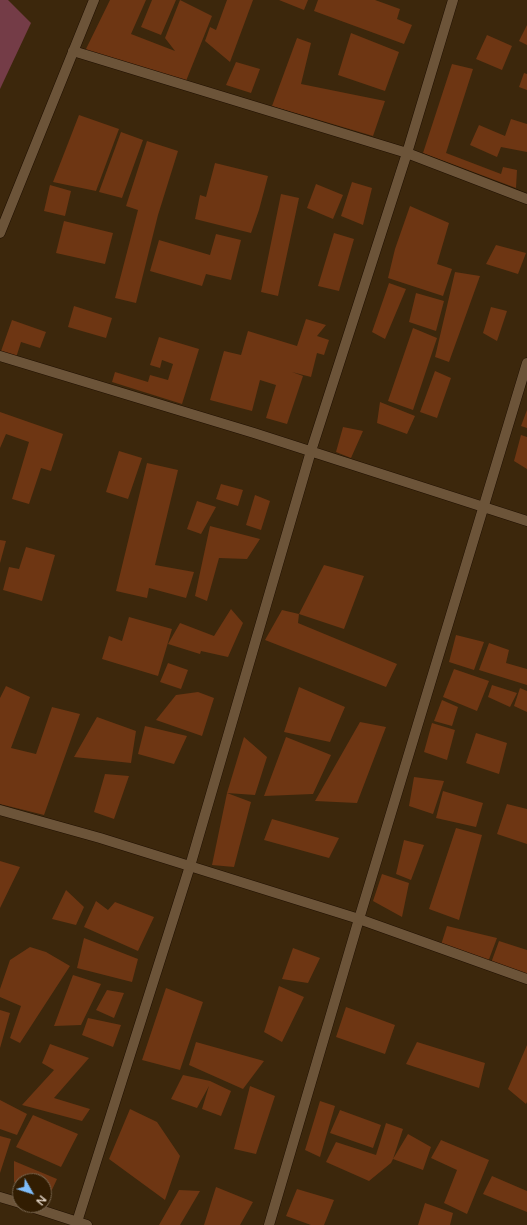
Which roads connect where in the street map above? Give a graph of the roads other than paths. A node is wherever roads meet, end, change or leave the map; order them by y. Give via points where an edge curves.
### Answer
1 (94, 0) edge
2 (453, 0) edge
3 (74, 51) junction
4 (407, 153) junction
5 (527, 199) edge
6 (0, 234) edge
7 (0, 356) edge
8 (527, 363) edge
9 (311, 451) junction
10 (483, 507) junction
11 (527, 521) edge
12 (0, 810) edge
13 (190, 866) junction
14 (359, 919) junction
15 (527, 980) edge
16 (0, 1197) edge
17 (12, 1201) edge
18 (48, 1213) edge
19 (77, 1223) edge
20 (87, 1225) edge
21 (269, 1225) edge

1 - 3 street
2 - 4 street
3 - 4 street
3 - 6 street
4 - 5 street
4 - 9 street
7 - 9 street
8 - 10 street
9 - 10 street
9 - 13 street
10 - 11 street
10 - 14 street
12 - 13 street
13 - 14 street
13 - 19 street
14 - 15 street
14 - 21 street
16 - 17 street
18 - 19 street
19 - 20 street

